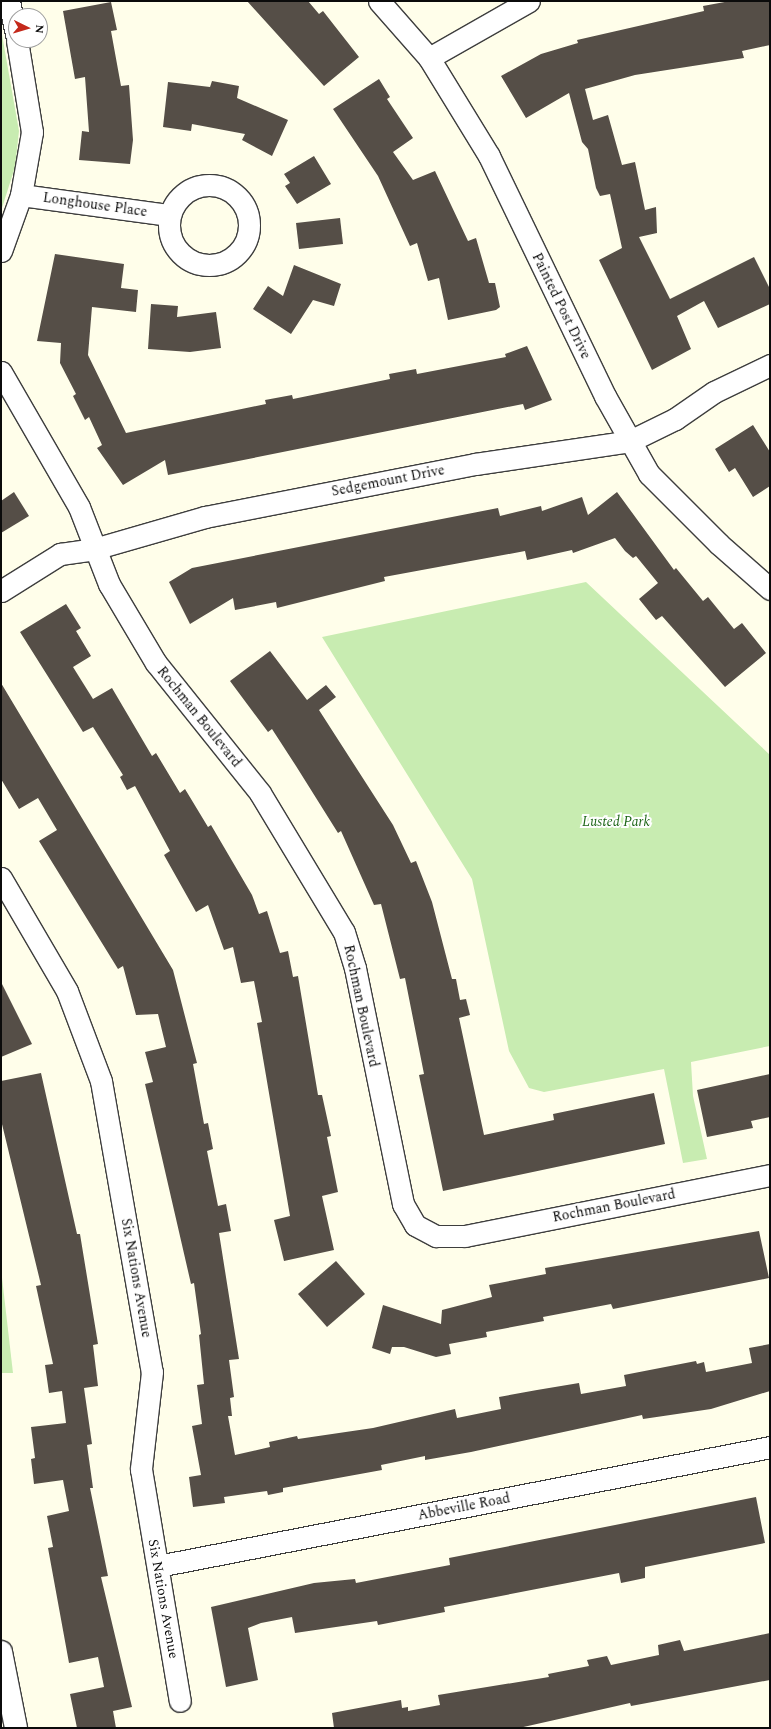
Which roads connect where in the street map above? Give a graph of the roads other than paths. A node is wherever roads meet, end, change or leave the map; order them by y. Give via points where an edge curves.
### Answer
1 (379, 1) edge
2 (529, 1) edge
3 (18, 48) edge
4 (430, 58) junction
5 (21, 195) junction
6 (168, 215) dead end
7 (1, 251) edge
8 (770, 365) edge
9 (1, 372) edge
10 (630, 441) junction
11 (94, 549) junction
12 (770, 589) edge
13 (1, 591) edge
14 (1, 878) edge
15 (770, 1174) edge
16 (770, 1447) edge
17 (158, 1566) junction
18 (1, 1652) edge
19 (180, 1701) dead end
20 (16, 1728) edge

1 - 4 street, Painted Post Drive
2 - 4 street
3 - 5 street via 32,132
4 - 10 street, Painted Post Drive via 489,156
5 - 6 street, Longhouse Place
5 - 7 street
8 - 10 street, Sedgemount Drive via 714,392 675,419
9 - 11 street, Rochman Boulevard via 79,507
10 - 11 street, Sedgemount Drive via 475,464 205,517
10 - 12 street, Painted Post Drive via 649,474 673,500
11 - 13 street, Sedgemount Drive via 60,554
11 - 15 street, Rochman Boulevard via 109,584 156,663 260,793 344,932 355,968 400,1191 405,1211 415,1225 436,1236 465,1236
14 - 17 street, Six Nations Avenue via 67,991 101,1081 152,1372 141,1469
16 - 17 street, Abbeville Road
17 - 19 street, Six Nations Avenue
18 - 20 street

